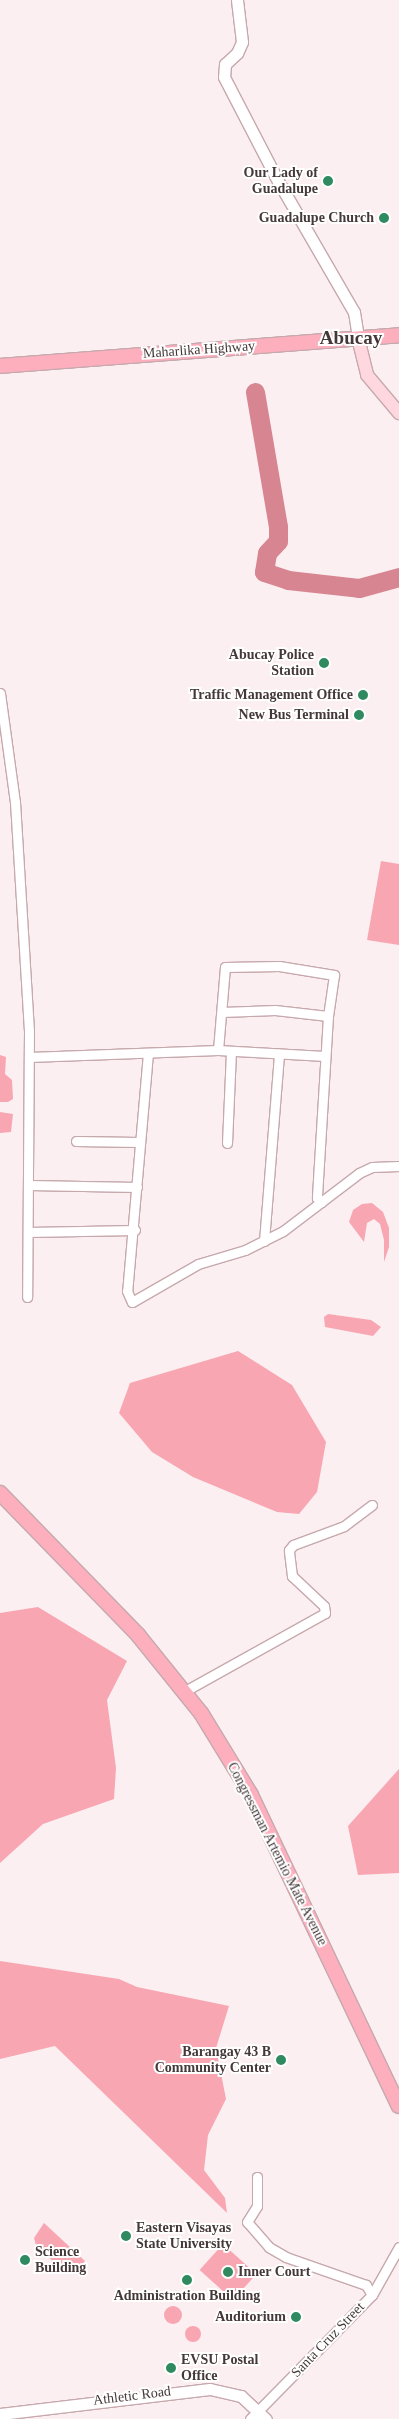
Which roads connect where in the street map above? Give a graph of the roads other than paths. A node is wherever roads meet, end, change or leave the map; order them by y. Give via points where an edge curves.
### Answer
1 (237, 0) edge
2 (399, 335) edge
3 (358, 338) junction
4 (0, 366) edge
5 (399, 413) edge
6 (0, 693) edge
7 (222, 1012) junction
8 (328, 1016) junction
9 (218, 1050) junction
10 (231, 1051) junction
11 (148, 1053) junction
12 (279, 1054) junction
13 (325, 1056) junction
14 (29, 1057) junction
15 (76, 1141) dead end
16 (138, 1142) junction
17 (227, 1143) dead end
18 (399, 1166) edge
19 (29, 1186) junction
20 (137, 1187) junction
21 (321, 1202) junction
22 (134, 1230) junction
23 (28, 1232) junction
24 (264, 1241) junction
25 (27, 1297) dead end
26 (0, 1493) edge
27 (372, 1505) dead end
28 (185, 1691) junction
29 (399, 2106) edge
30 (257, 2177) dead end
31 (399, 2247) edge
32 (372, 2295) junction
33 (0, 2414) edge
34 (258, 2416) edge

1 - 3 street via 242,42 237,54 225,64 224,77 278,181 354,312
2 - 3 main road, Maharlika Highway
3 - 4 main road, Maharlika Highway
3 - 5 main road via 367,375
6 - 14 street via 15,802
7 - 8 street via 275,1010
7 - 8 street via 225,967 280,966 334,975
7 - 9 street
8 - 13 street
9 - 10 street
9 - 11 street
10 - 12 street
10 - 17 street
11 - 14 street
11 - 16 street
12 - 13 street
12 - 24 street
13 - 21 street via 316,1198
14 - 19 street
15 - 16 street
16 - 20 street
18 - 21 street via 372,1166
19 - 20 street
19 - 23 street
20 - 22 street
21 - 24 street
22 - 23 street
22 - 24 street via 127,1290 132,1302 198,1264
23 - 25 street
26 - 28 main road, Congressman Artemio Mate Avenue via 126,1622
27 - 28 street via 344,1526 293,1545 289,1550 292,1576 326,1608 325,1613
28 - 29 main road, Congressman Artemio Mate Avenue via 251,1795
30 - 32 street, Santa Cruz Street via 257,2206 247,2224 269,2247 286,2257 366,2285
31 - 32 street
32 - 34 street, Santa Cruz Street
33 - 34 street, Athletic Road via 210,2389 241,2396

